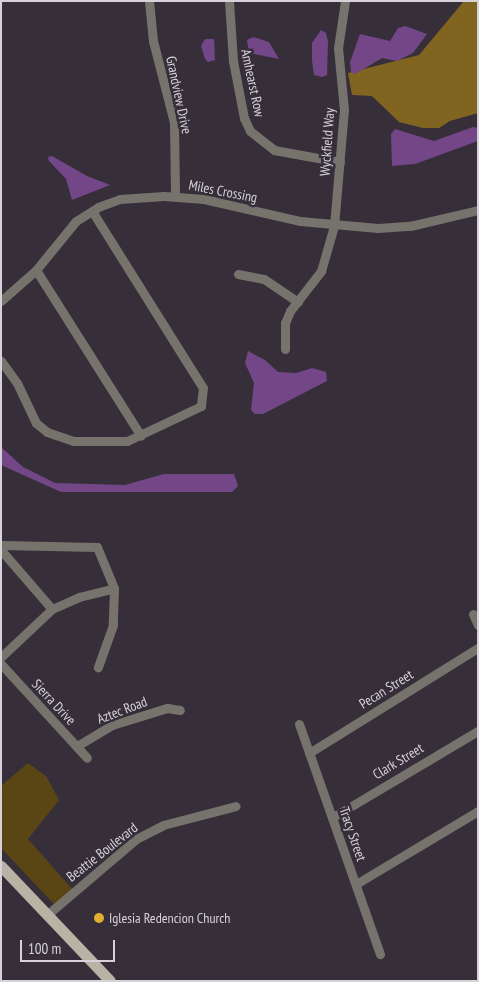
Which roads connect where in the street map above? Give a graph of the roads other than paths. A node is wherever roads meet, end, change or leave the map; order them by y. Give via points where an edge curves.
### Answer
1 (148, 1) edge
2 (229, 1) edge
3 (345, 1) edge
4 (340, 162) junction
5 (175, 196) junction
6 (478, 210) edge
7 (92, 211) junction
8 (334, 226) junction
9 (36, 270) junction
10 (238, 274) dead end
11 (1, 302) edge
12 (298, 302) junction
13 (285, 349) dead end
14 (1, 360) edge
15 (141, 436) junction
16 (1, 545) edge
17 (1, 550) edge
18 (114, 588) junction
19 (52, 609) junction
20 (473, 614) dead end
21 (478, 625) edge
22 (478, 648) edge
23 (1, 658) edge
24 (1, 664) edge
25 (98, 667) dead end
26 (180, 710) dead end
27 (299, 724) dead end
28 (478, 731) edge
29 (77, 746) junction
30 (309, 753) junction
31 (87, 758) dead end
32 (236, 806) dead end
33 (478, 810) edge
34 (333, 817) junction
35 (1, 866) edge
36 (356, 884) junction
37 (48, 914) junction
38 (380, 954) dead end
39 (110, 981) edge

1 - 5 street, Grandview Drive via 152,41 174,122
2 - 4 street, Amhearst Row via 233,61 244,118 250,131 274,150
3 - 4 street, Wyckfield Way via 338,48 344,99
4 - 8 street, Wyckfield Way
5 - 7 street, Miles Crossing via 120,199
5 - 8 street, Miles Crossing
6 - 8 street, Miles Crossing via 410,226
7 - 9 street, Miles Crossing via 76,222
7 - 15 street via 203,388 204,397 194,412
8 - 12 street, Wyckfield Way via 321,271
9 - 11 street, Miles Crossing
9 - 15 street
10 - 12 street via 264,279
12 - 13 street, Wyckfield Way via 285,323
14 - 15 street via 17,383 29,413 47,432 73,441 95,443 127,441
16 - 18 street via 97,547
17 - 19 street
18 - 19 street via 79,596
18 - 25 street via 113,624
19 - 23 street
20 - 21 street
22 - 30 street, Pecan Street
24 - 29 street, Sierra Drive
26 - 29 street, Aztec Road via 167,708 112,725
27 - 30 street, Tracy Street
28 - 34 street, Clark Street
29 - 31 street, Sierra Drive
30 - 34 street, Tracy Street
32 - 37 street, Beattie Boulevard via 163,825 136,839
33 - 36 street
34 - 36 street, Tracy Street
35 - 37 main road
36 - 38 street, Tracy Street
37 - 39 main road

